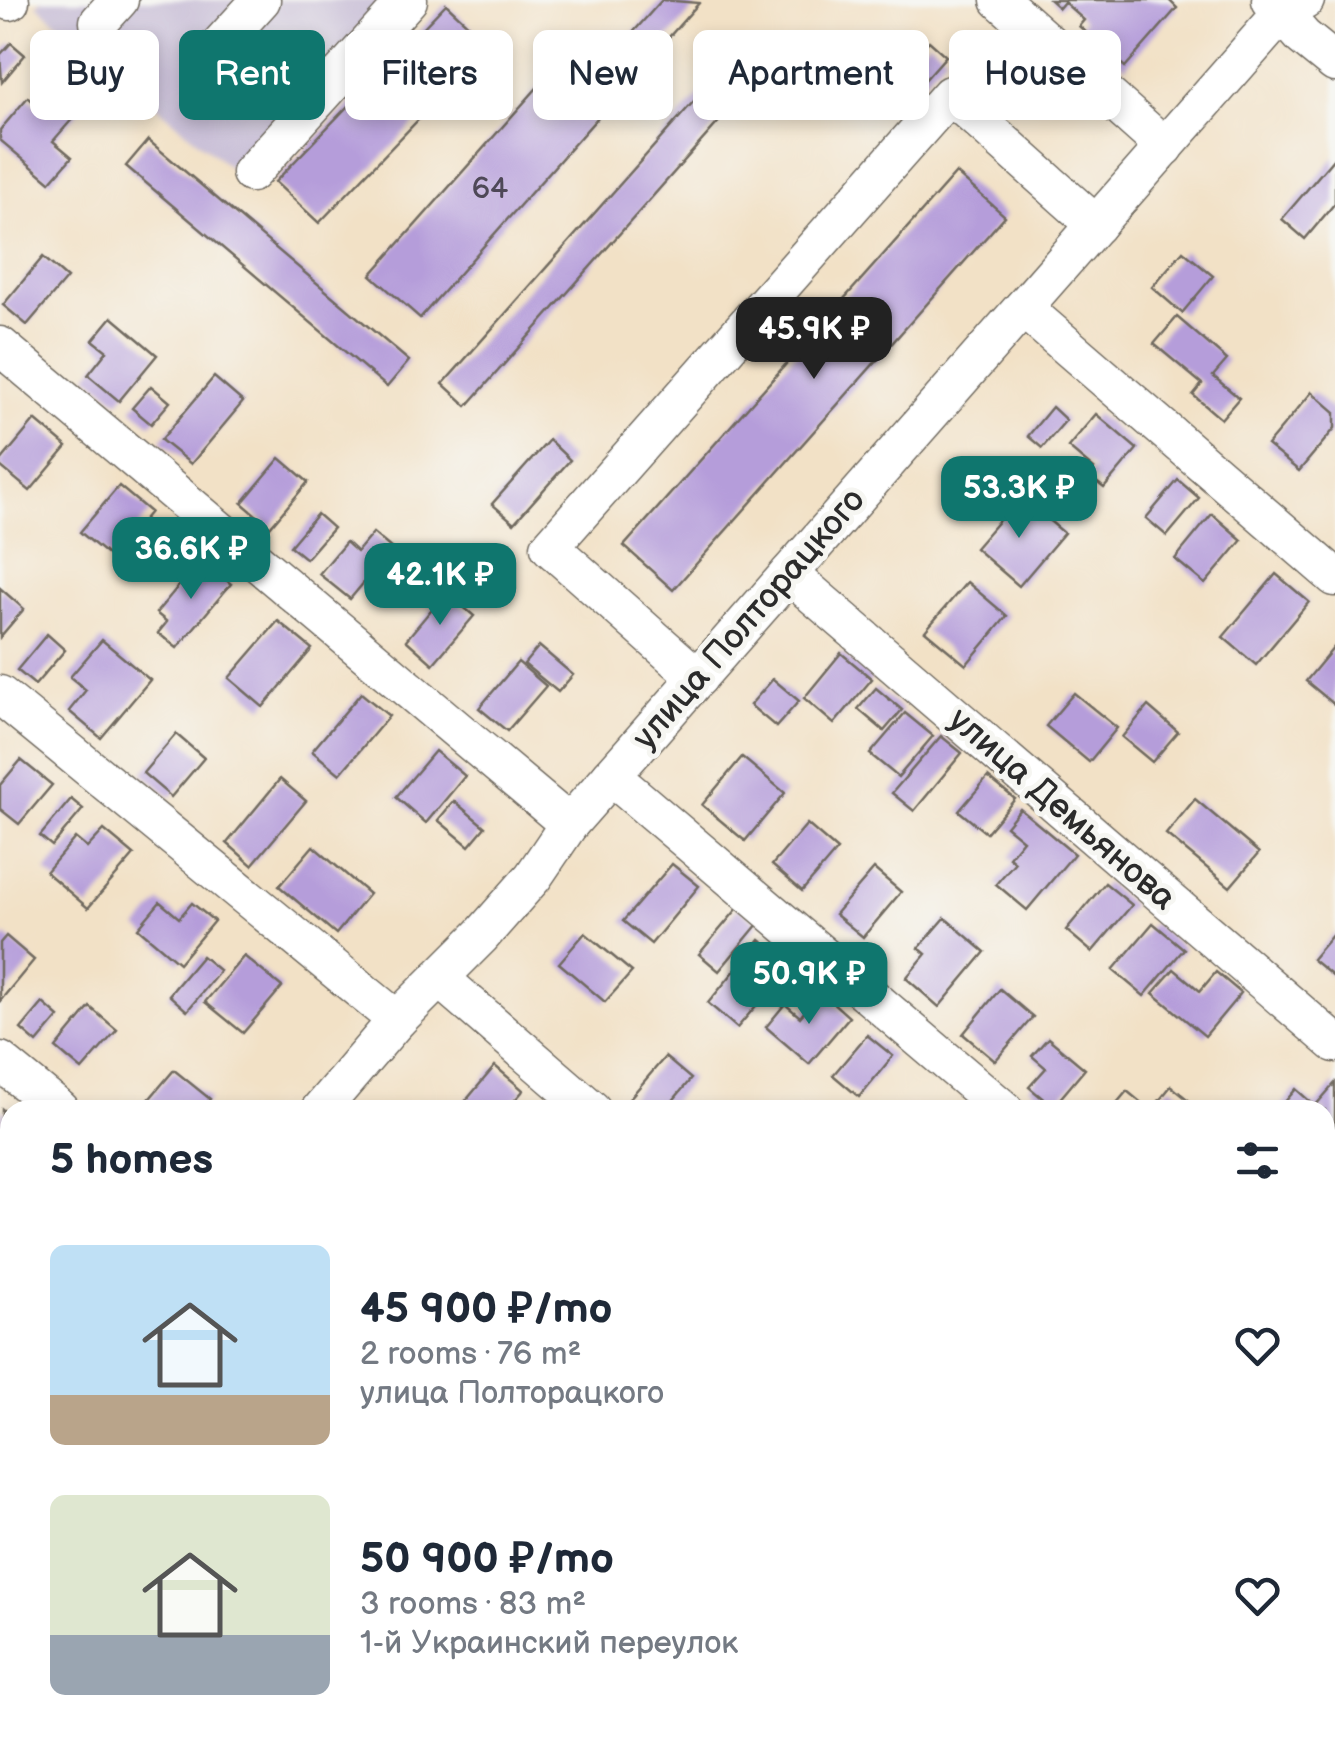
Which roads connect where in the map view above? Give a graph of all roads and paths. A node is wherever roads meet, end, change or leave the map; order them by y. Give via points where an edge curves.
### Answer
1 (260, 0) edge
2 (408, 0) edge
3 (1000, 0) edge
4 (1286, 4) edge
5 (233, 30) edge
6 (1335, 63) edge
7 (1165, 146) junction
8 (251, 173) dead end
9 (1096, 225) junction
10 (1024, 308) junction
11 (0, 346) edge
12 (789, 574) junction
13 (1335, 577) edge
14 (698, 678) junction
15 (0, 695) edge
16 (611, 776) junction
17 (568, 824) junction
18 (439, 978) junction
19 (398, 1020) junction
20 (1335, 1043) edge
21 (0, 1060) edge
22 (48, 1100) edge
23 (329, 1100) edge
24 (580, 1100) edge
25 (992, 1100) edge

1 - 5 street
2 - 8 street
3 - 7 street
4 - 6 street via 1304,37
4 - 7 street, улица Полторацкого
7 - 9 street, улица Полторацкого
9 - 10 street, улица Полторацкого
9 - 14 street via 950,96 562,532 550,546
10 - 12 street, улица Полторацкого
10 - 13 street
11 - 17 street
12 - 14 street, улица Полторацкого
12 - 20 street, улица Демьянова
14 - 16 street, улица Полторацкого
15 - 19 street
16 - 17 street, улица Полторацкого
16 - 25 street
17 - 18 street, улица Полторацкого via 533,877
18 - 19 street, улица Полторацкого
18 - 24 street
19 - 23 street, улица Полторацкого
21 - 22 street

